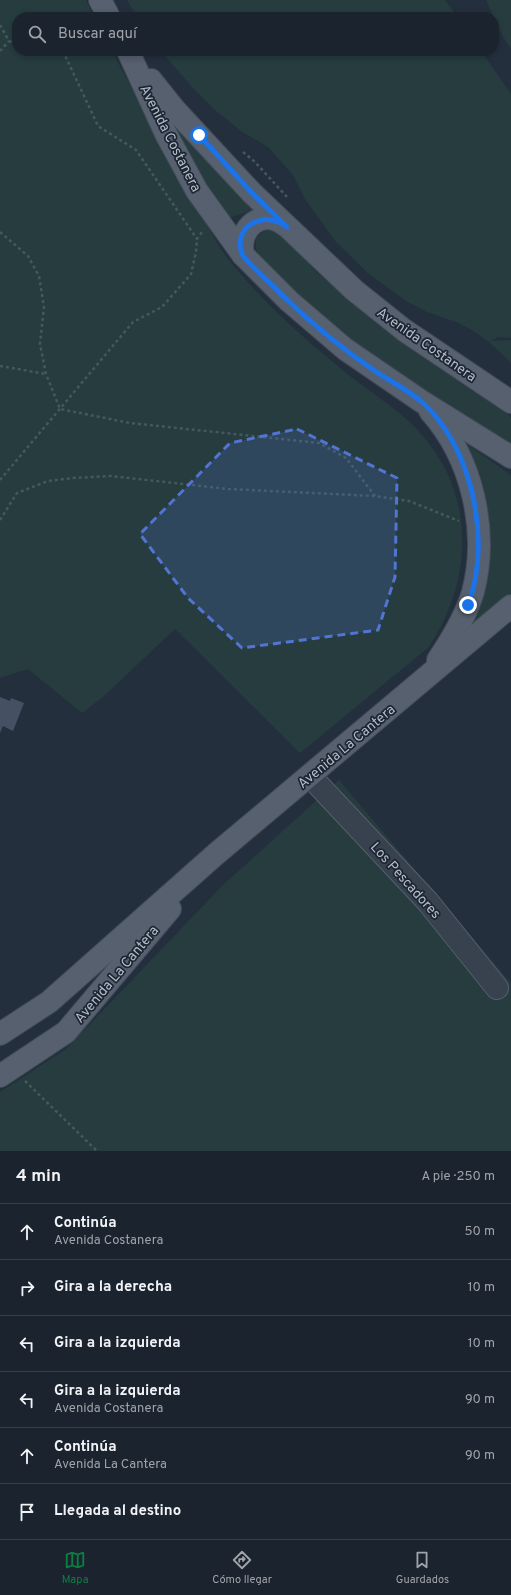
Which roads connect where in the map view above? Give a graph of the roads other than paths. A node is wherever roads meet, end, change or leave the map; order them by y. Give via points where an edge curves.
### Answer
1 (100, 0) edge
2 (106, 12) edge
3 (131, 56) edge
4 (132, 56) edge
5 (287, 227) junction
6 (242, 255) junction
7 (487, 386) junction
8 (421, 401) junction
9 (511, 402) edge
10 (511, 407) edge
11 (511, 457) edge
12 (511, 606) edge
13 (420, 684) junction
14 (310, 776) junction
15 (216, 854) junction
16 (497, 988) dead end
17 (0, 1034) edge
18 (6, 1072) edge

1 - 2 main road
3 - 6 main road, Avenida Costanera via 166,134 197,191
4 - 5 main road, Avenida Costanera via 175,110
5 - 6 main road via 271,219 254,222 241,240
5 - 7 main road, Avenida Costanera via 387,318
6 - 8 main road, Avenida Costanera via 289,301 345,349
7 - 9 main road, Avenida Costanera
7 - 10 main road
8 - 11 main road, Avenida Costanera
8 - 13 main road, Avenida La Cantera via 446,433 464,467 475,504 478,563 472,593 450,640
12 - 13 main road, Avenida La Cantera
13 - 14 main road, Avenida La Cantera
14 - 15 main road, Avenida La Cantera
14 - 16 street, Los Pescadores via 428,902
15 - 17 main road, Avenida La Cantera via 48,1002
15 - 18 main road, Avenida La Cantera via 66,1032

